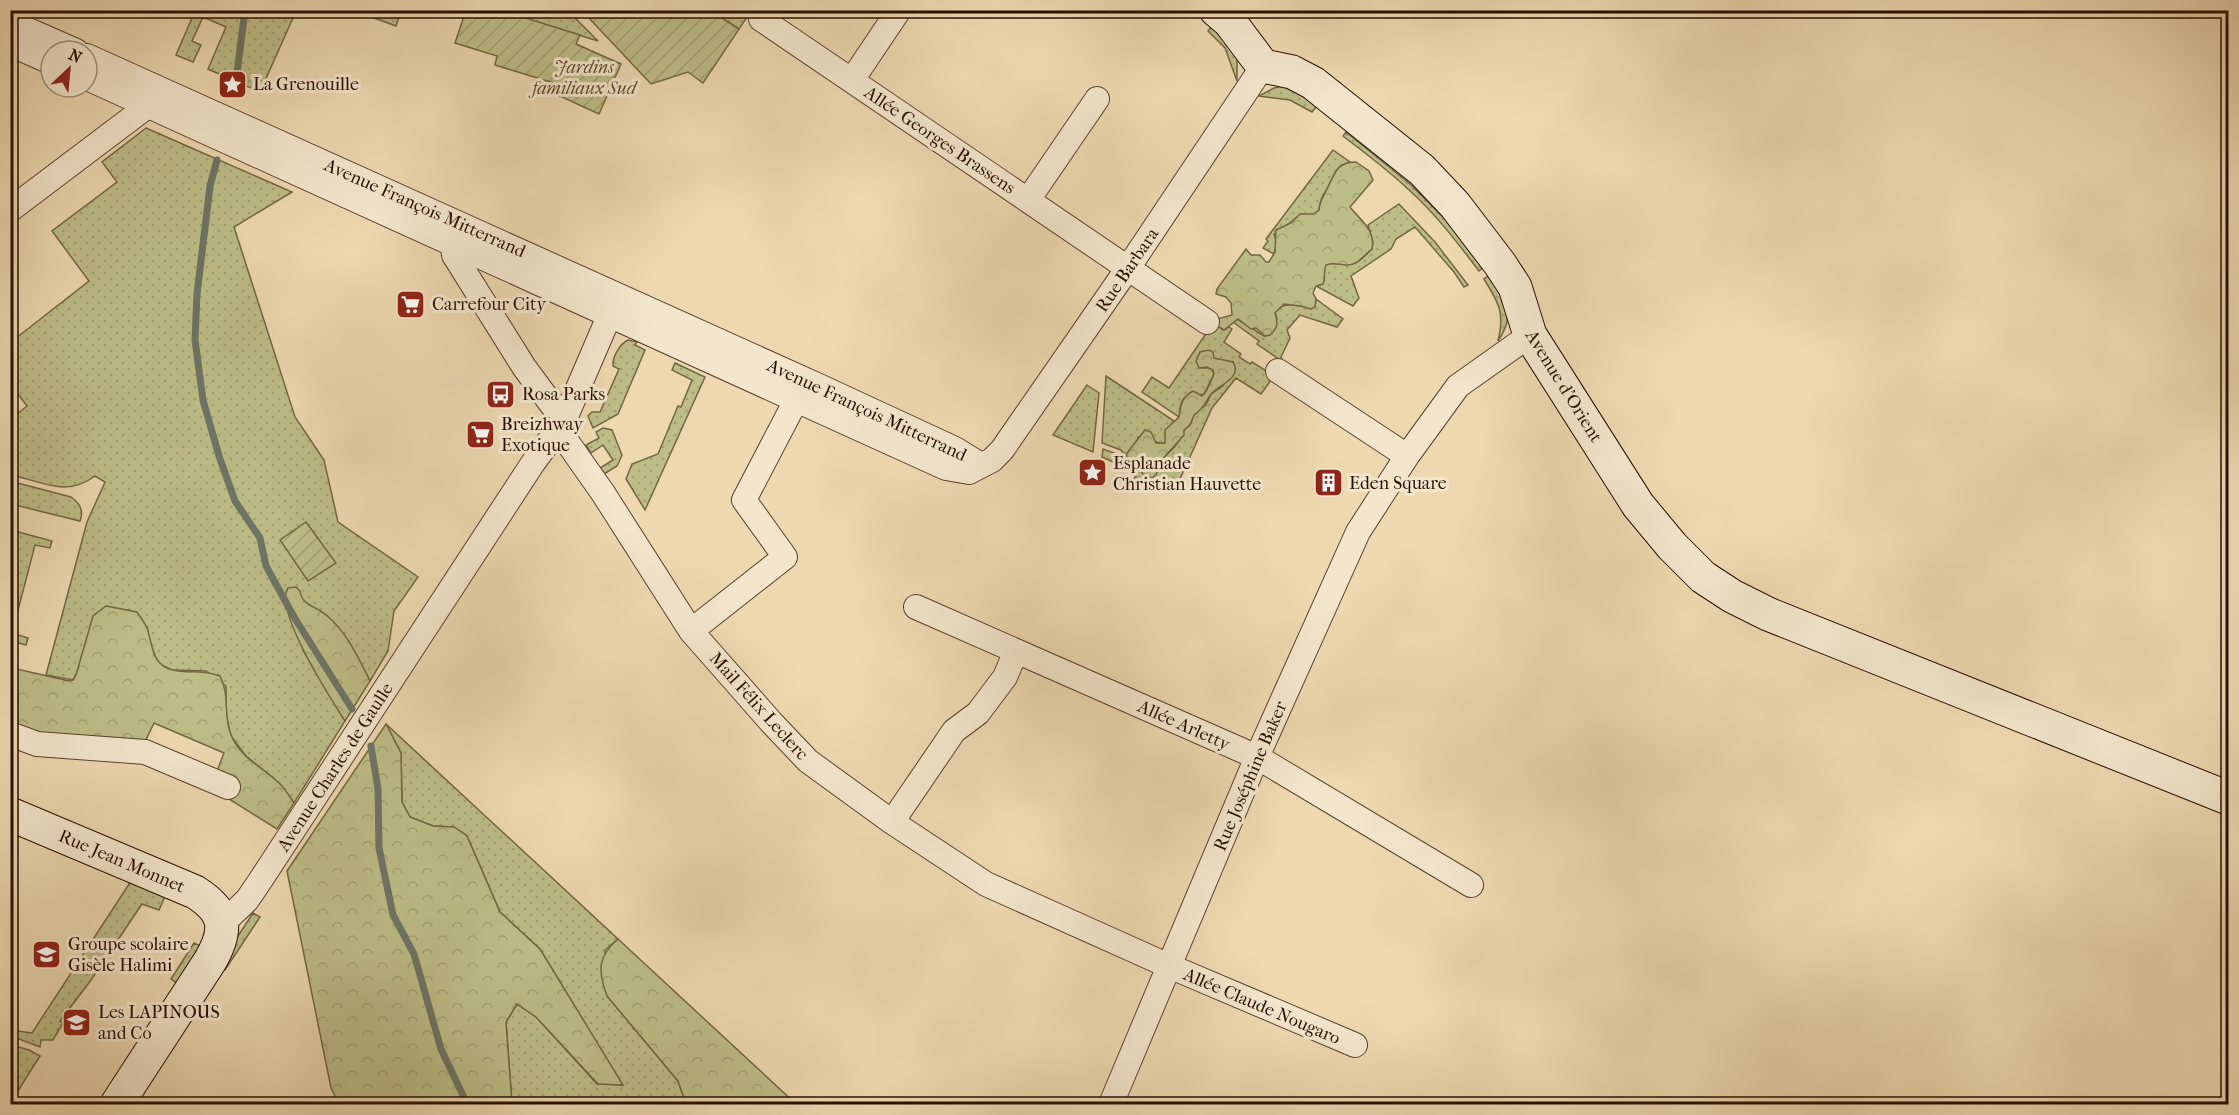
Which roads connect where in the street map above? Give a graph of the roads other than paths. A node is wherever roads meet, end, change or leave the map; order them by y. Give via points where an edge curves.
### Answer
1 (899, 10) edge
2 (1216, 10) edge
3 (761, 19) dead end
4 (10, 22) edge
5 (48, 39) edge
6 (10, 44) edge
7 (39, 57) edge
8 (99, 63) edge
9 (1263, 66) junction
10 (852, 80) junction
11 (99, 81) edge
12 (148, 94) junction
13 (1097, 99) dead end
14 (1028, 200) junction
15 (10, 210) edge
16 (448, 219) junction
17 (452, 244) junction
18 (1128, 268) junction
19 (609, 303) junction
20 (1207, 322) dead end
21 (1530, 335) junction
22 (1278, 371) dead end
23 (801, 390) junction
24 (563, 422) junction
25 (1407, 456) junction
26 (981, 465) joint
27 (916, 607) dead end
28 (691, 631) junction
29 (1016, 651) junction
30 (10, 735) edge
31 (1257, 757) junction
32 (228, 787) dead end
33 (2229, 798) edge
34 (10, 814) edge
35 (892, 822) junction
36 (1471, 885) dead end
37 (223, 923) junction
38 (1169, 966) junction
39 (1355, 1045) dead end
40 (117, 1104) edge
41 (1111, 1104) edge

1 - 10 street, Allée Georges Brassens
2 - 9 street via 1230,22
3 - 10 street, Allée Georges Brassens
4 - 5 street
6 - 7 street
8 - 12 street, Avenue François Mitterrand
9 - 18 street, Rue Barbara
9 - 21 street, Avenue d'Orient via 1292,72 1313,83 1422,170 1455,205 1500,264 1515,287
10 - 14 street, Allée Georges Brassens
11 - 12 street, Avenue François Mitterrand
12 - 15 street via 141,111
12 - 16 street, Avenue François Mitterrand
12 - 17 street, Avenue François Mitterrand
13 - 14 street, Allée Georges Brassens
14 - 18 street, Allée Georges Brassens
16 - 17 street, Mail Félix Leclerc
16 - 19 street, Avenue François Mitterrand
17 - 19 street, Avenue François Mitterrand
17 - 24 street, Mail Félix Leclerc via 454,255
18 - 20 street, Allée Georges Brassens
18 - 26 street, Rue Barbara via 1002,450
19 - 23 street, Avenue François Mitterrand
19 - 24 street
21 - 25 street, Rue Joséphine Baker via 1458,387
21 - 33 street, Avenue d'Orient via 1638,505 1703,577 1768,615
22 - 25 street
23 - 26 street, Avenue François Mitterrand via 955,449
23 - 28 street via 744,500 785,557
24 - 28 street, Mail Félix Leclerc
24 - 37 street, Avenue Charles de Gaulle via 260,881
25 - 31 street, Rue Joséphine Baker via 1358,532
27 - 29 street, Allée Arletty
28 - 35 street, Mail Félix Leclerc via 808,761
29 - 31 street, Allée Arletty
29 - 35 street via 1005,677 978,714 954,731
30 - 32 street via 36,744 145,752
31 - 36 street, Allée Arletty
31 - 38 street, Rue Joséphine Baker
34 - 37 street, Rue Jean Monnet via 195,892 217,910
35 - 38 street, Mail Félix Leclerc via 986,884
37 - 40 street via 219,946
38 - 39 street, Allée Claude Nougaro
38 - 41 street, Rue Joséphine Baker

